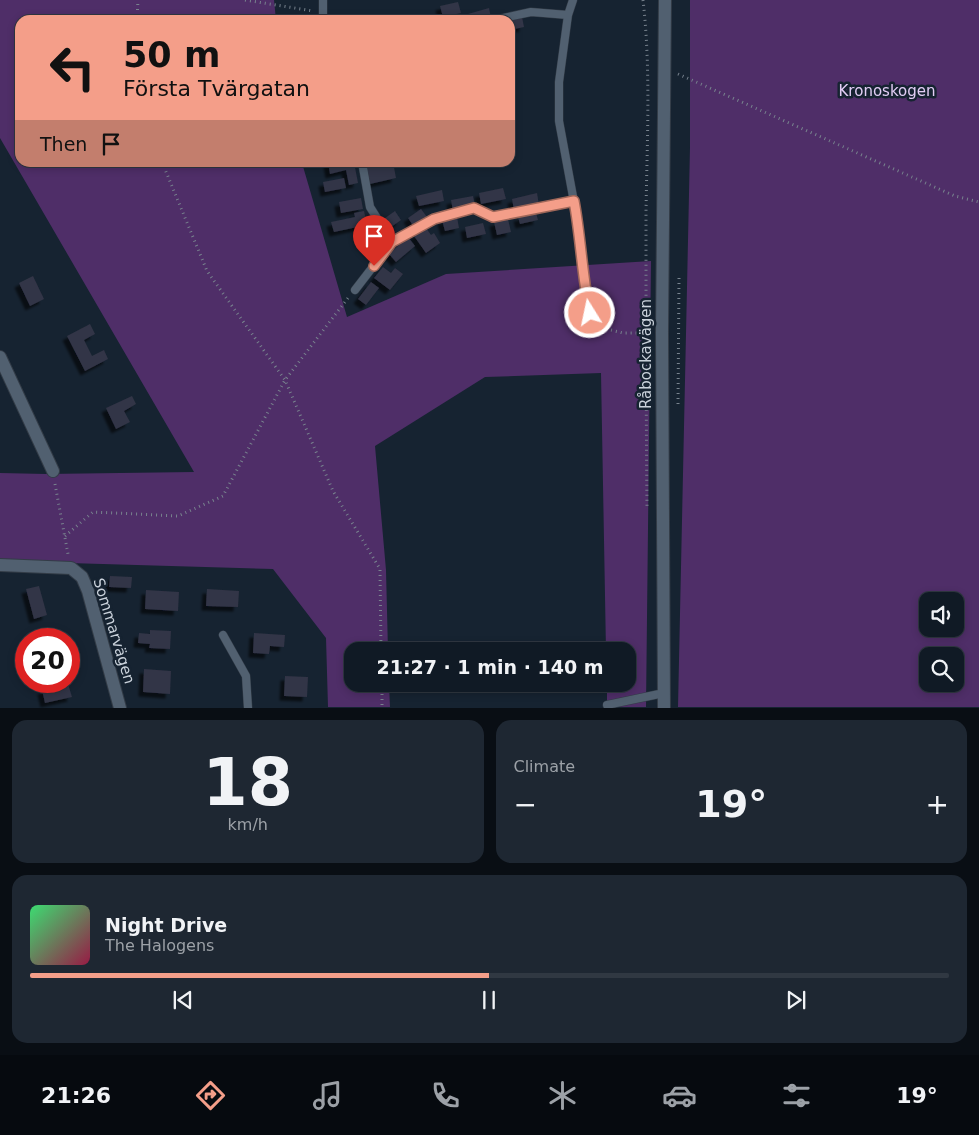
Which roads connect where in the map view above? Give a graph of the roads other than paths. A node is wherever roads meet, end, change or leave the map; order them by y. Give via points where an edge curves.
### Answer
1 (322, 0) edge
2 (573, 0) edge
3 (665, 0) edge
4 (323, 15) edge
5 (515, 15) edge
6 (568, 16) junction
7 (363, 167) edge
8 (574, 201) junction
9 (392, 242) junction
10 (355, 290) road end
11 (600, 327) road end
12 (0, 357) edge
13 (53, 471) road end
14 (0, 565) edge
15 (223, 635) dead end
16 (664, 692) junction
17 (607, 705) dead end
18 (120, 708) edge
19 (248, 708) edge
20 (664, 708) edge

1 - 4 lane
2 - 6 lane
3 - 16 street, Råbockavägen via 662,332
5 - 6 lane via 531,12
6 - 8 lane via 558,101 562,142
7 - 9 lane via 370,207
8 - 9 lane via 493,217 474,208 434,219
8 - 11 lane via 587,299 590,313
9 - 10 lane
12 - 13 street
14 - 18 street, Sommarvägen via 71,568 82,578
15 - 19 lane via 246,676
16 - 17 lane
16 - 20 street, Råbockavägen

